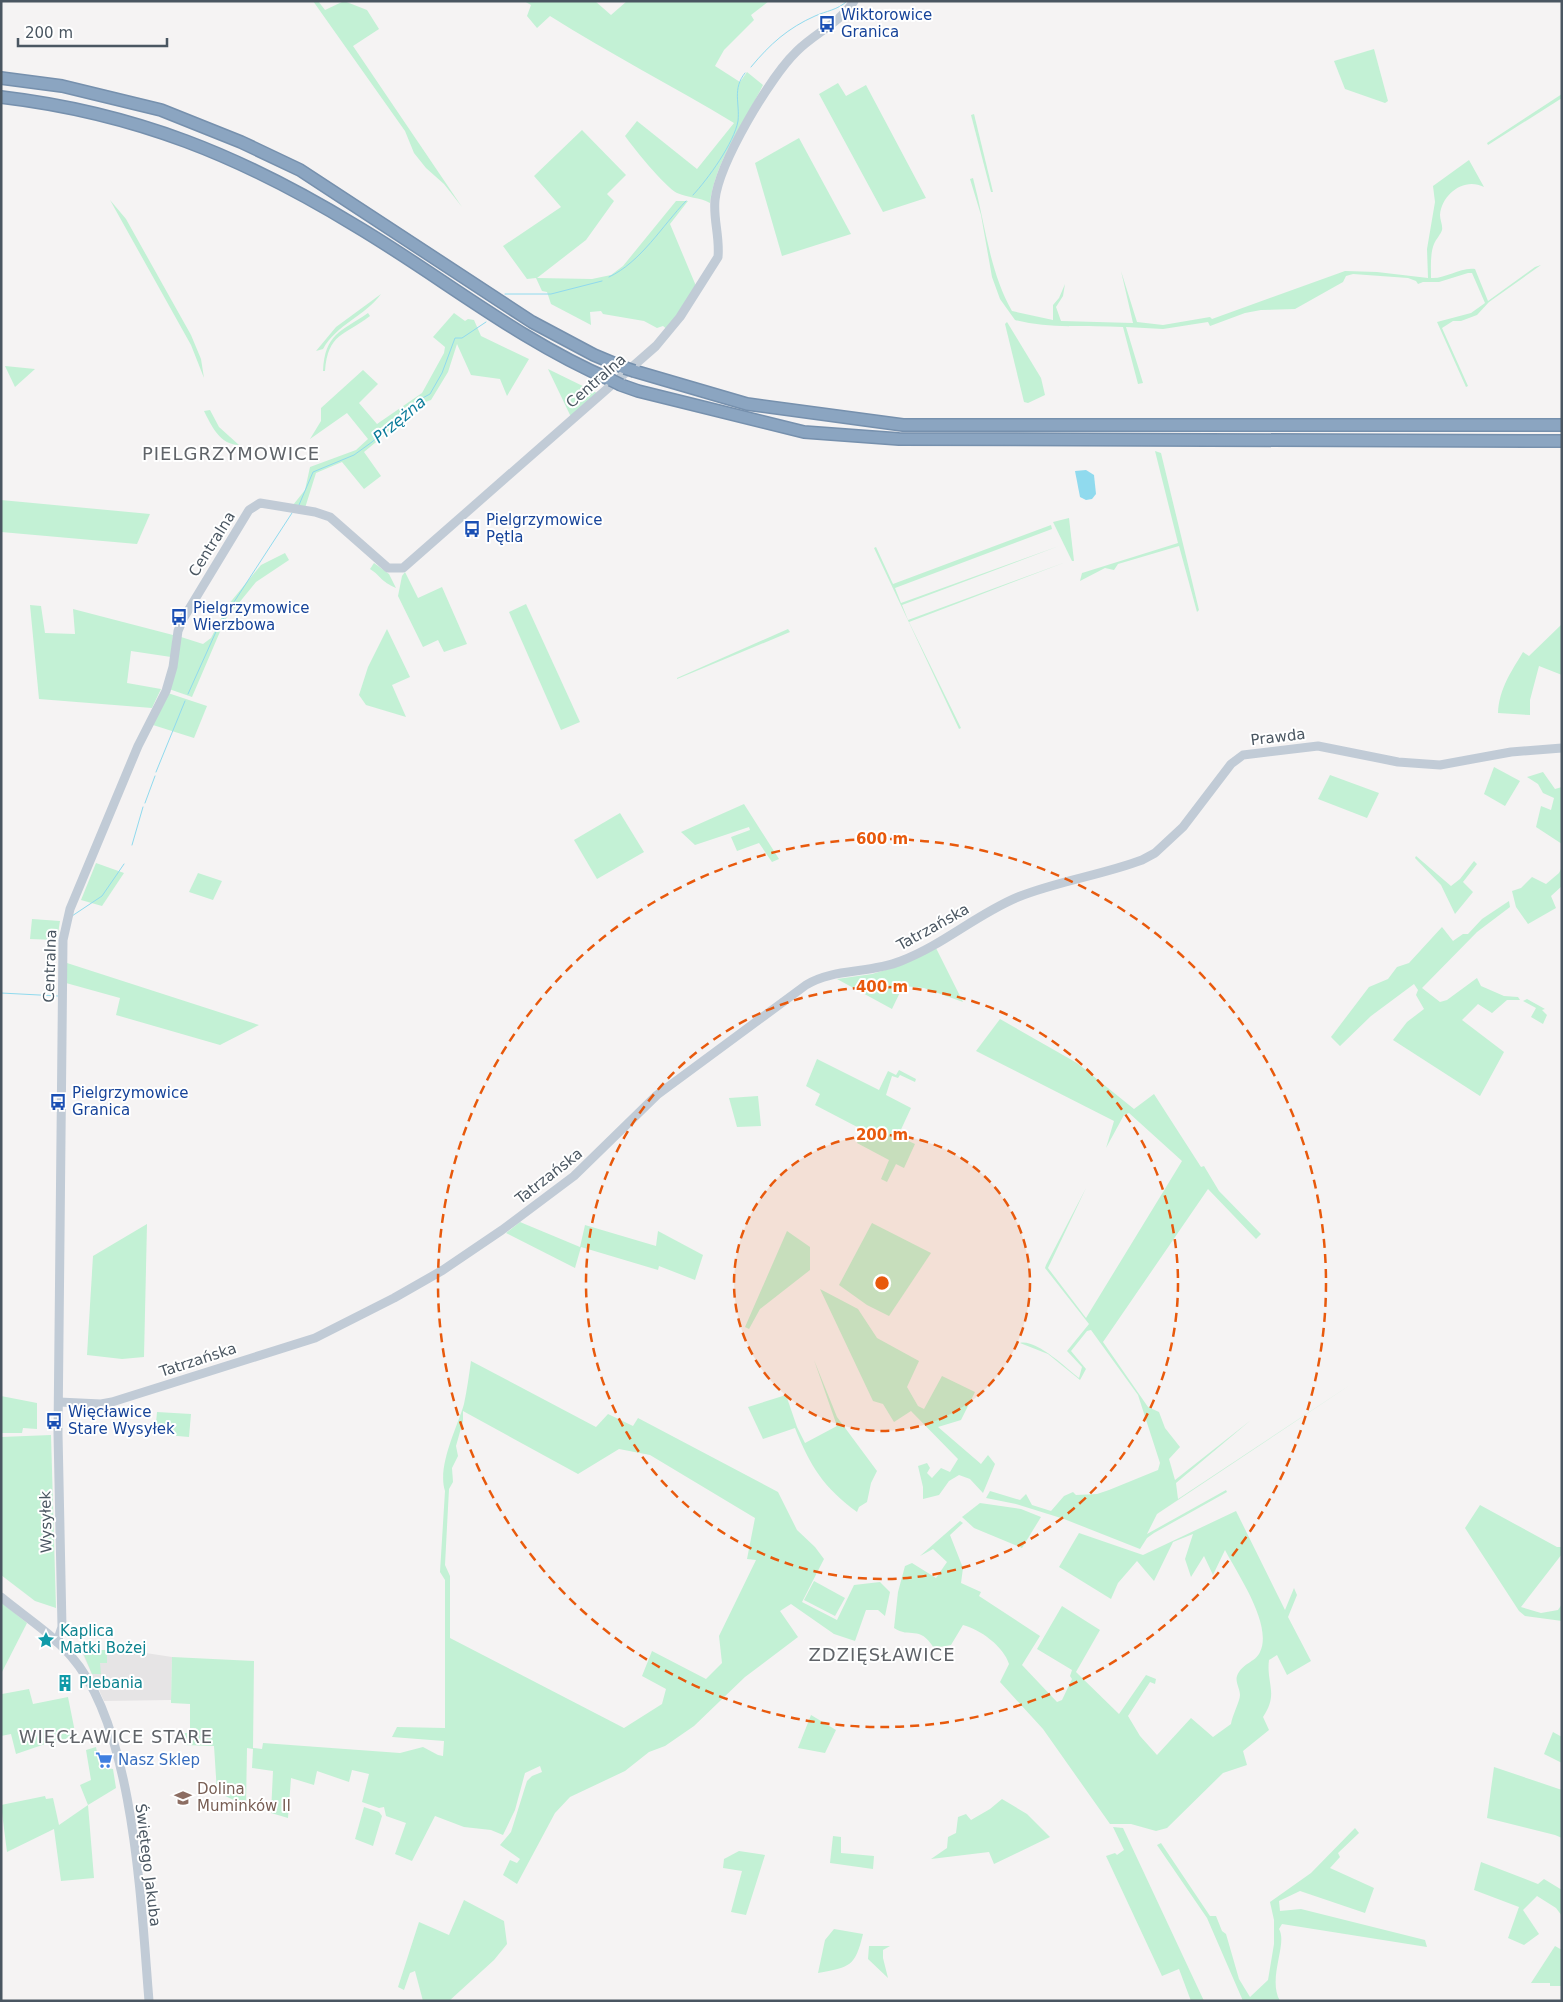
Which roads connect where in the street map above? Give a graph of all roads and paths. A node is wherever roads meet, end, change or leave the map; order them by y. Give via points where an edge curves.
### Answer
1 (854, 2) edge
2 (1, 78) edge
3 (1, 96) edge
4 (1562, 425) edge
5 (1562, 441) edge
6 (1562, 748) edge
7 (1017, 898) joint
8 (59, 1402) junction
9 (1, 1597) edge
10 (57, 1642) junction
11 (150, 2001) edge

1 - 8 street, Centralna via 829,27 798,49 776,75 754,111 717,187 714,213 718,257 680,317 656,346 403,568 388,568 330,517 260,503 250,510 183,619 166,691 138,746 66,922 63,948
2 - 4 highway via 62,86 161,110 241,142 300,170 532,322 594,355 747,404 903,425
3 - 5 highway via 52,103 159,130 203,146 250,167 357,226 518,333 577,365 638,392 804,432 900,439
6 - 7 street, Prawda via 1511,752 1440,765 1398,762 1318,746 1243,755 1231,764 1183,827 1155,853 1135,863
7 - 8 street, Tatrzańska via 900,962 872,970 830,974 806,985 657,1096 586,1165 502,1230 443,1270 378,1306 315,1338 112,1402
8 - 10 street, Wysyłek via 62,1627
9 - 10 street, Świętego Jakuba
10 - 11 street, Świętego Jakuba via 72,1657 91,1688 109,1727 120,1768 136,1848

